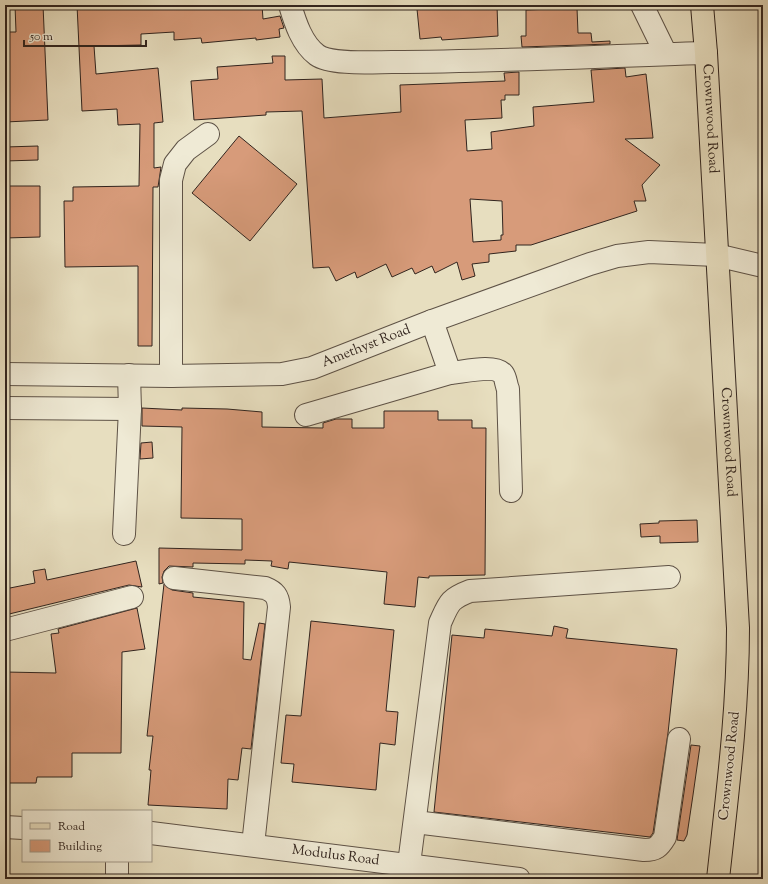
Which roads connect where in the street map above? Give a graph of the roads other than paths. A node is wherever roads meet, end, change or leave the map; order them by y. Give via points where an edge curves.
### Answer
1 (290, 5) edge
2 (642, 5) edge
3 (702, 5) edge
4 (706, 53) junction
5 (666, 54) junction
6 (208, 134) dead end
7 (716, 255) junction
8 (763, 266) edge
9 (432, 321) junction
10 (450, 373) junction
11 (5, 374) edge
12 (129, 375) junction
13 (171, 376) junction
14 (5, 408) edge
15 (130, 409) junction
16 (306, 415) dead end
17 (511, 491) dead end
18 (124, 534) dead end
19 (669, 577) dead end
20 (174, 578) dead end
21 (132, 597) dead end
22 (5, 630) edge
23 (679, 739) dead end
24 (415, 822) junction
25 (5, 827) edge
26 (22, 828) edge
27 (152, 834) edge
28 (253, 845) junction
29 (117, 862) edge
30 (409, 864) junction
31 (117, 879) edge
32 (519, 879) edge
33 (718, 879) edge

1 - 5 street via 305,41 318,55 342,62 436,62
2 - 5 street
3 - 4 main road, Crownwood Road
4 - 5 street
4 - 7 main road, Crownwood Road
6 - 13 street via 186,150 174,164 171,180
7 - 8 street, Amethyst Road
7 - 9 street, Amethyst Road via 649,252 617,256
7 - 33 main road, Crownwood Road via 738,655 733,746
9 - 10 street
9 - 13 street, Amethyst Road via 347,355 282,374
10 - 16 street
10 - 17 street via 489,369 504,375 508,389
11 - 12 street, Amethyst Road
12 - 13 street, Amethyst Road
12 - 15 street
14 - 15 street
15 - 18 street
19 - 24 street via 470,591 455,597 448,604 440,623
20 - 28 street via 265,588 278,598
21 - 22 street
23 - 24 street via 665,837 654,850
24 - 30 street
25 - 26 street
27 - 28 street, Modulus Road
28 - 30 street, Modulus Road
29 - 31 street
30 - 32 street, Modulus Road

